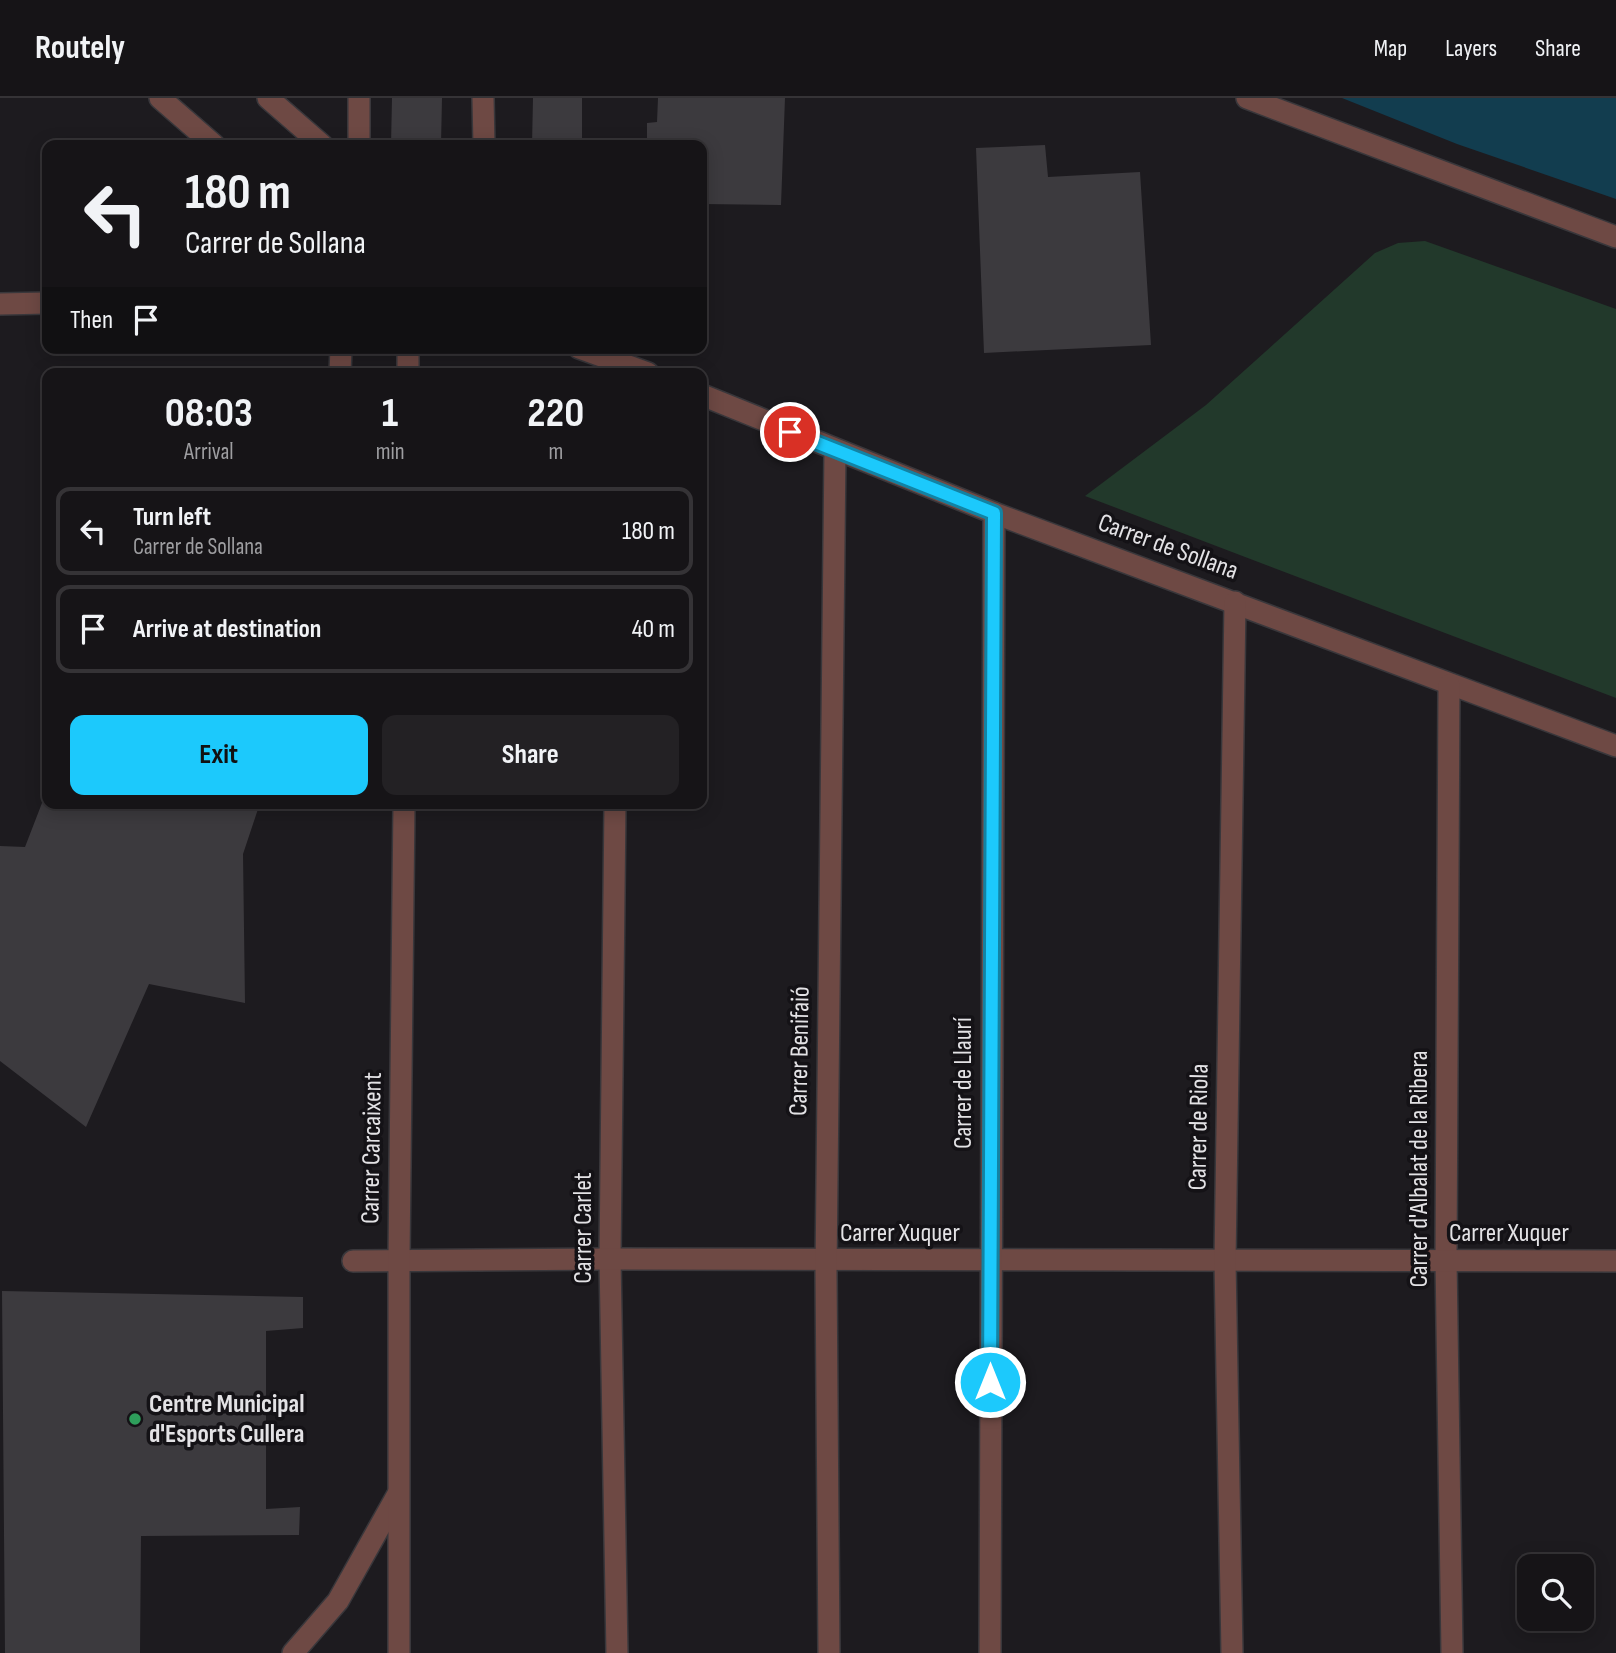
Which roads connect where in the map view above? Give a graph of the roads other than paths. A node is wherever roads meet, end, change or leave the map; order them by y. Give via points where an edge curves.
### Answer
1 (160, 98) edge
2 (268, 98) edge
3 (359, 98) edge
4 (483, 98) edge
5 (1247, 98) edge
6 (292, 108) edge
7 (208, 140) edge
8 (318, 140) edge
9 (359, 140) edge
10 (484, 140) edge
11 (1616, 237) edge
12 (42, 303) edge
13 (0, 304) edge
14 (592, 354) edge
15 (623, 368) edge
16 (707, 397) edge
17 (835, 450) junction
18 (994, 513) junction
19 (1235, 602) junction
20 (1449, 685) junction
21 (1616, 746) edge
22 (404, 809) edge
23 (615, 809) edge
24 (399, 1259) junction
25 (610, 1259) junction
26 (1446, 1260) junction
27 (353, 1261) dead end
28 (826, 1261) junction
29 (990, 1261) junction
30 (1225, 1261) junction
31 (1616, 1261) edge
32 (399, 1493) junction
33 (293, 1653) edge
34 (399, 1653) edge
35 (617, 1653) edge
36 (828, 1653) edge
37 (990, 1653) edge
38 (1232, 1653) edge
39 (1452, 1653) edge

1 - 7 street
2 - 6 street
3 - 9 street
4 - 10 street
5 - 11 street
6 - 8 street
12 - 13 street
14 - 15 street
16 - 17 street, Carrer de Sollana
17 - 18 street, Carrer de Sollana
17 - 28 street, Carrer Benifaió
18 - 19 street, Carrer de Sollana
18 - 29 street, Carrer de Llaurí
19 - 20 street, Carrer de Sollana
19 - 30 street, Carrer de Riola
20 - 21 street, Carrer de Sollana
20 - 26 street, Carrer d'Albalat de la Ribera
22 - 24 street, Carrer Carcaixent
23 - 25 street, Carrer Carlet
24 - 25 street, Carrer Xuquer
24 - 27 street, Carrer Xuquer
24 - 32 street, Carrer Carcaixent
25 - 28 street, Carrer Xuquer
25 - 35 street, Carrer Carlet
26 - 30 street, Carrer Xuquer
26 - 31 street, Carrer Xuquer
26 - 39 street, Carrer d'Albalat de la Ribera
28 - 29 street, Carrer Xuquer
28 - 36 street, Carrer Benifaió
29 - 30 street, Carrer Xuquer
29 - 37 street, Carrer de Llaurí
30 - 38 street, Carrer de Riola
32 - 33 street, Carrer Carcaixent via 338,1601
32 - 34 street, Carrer Carcaixent

